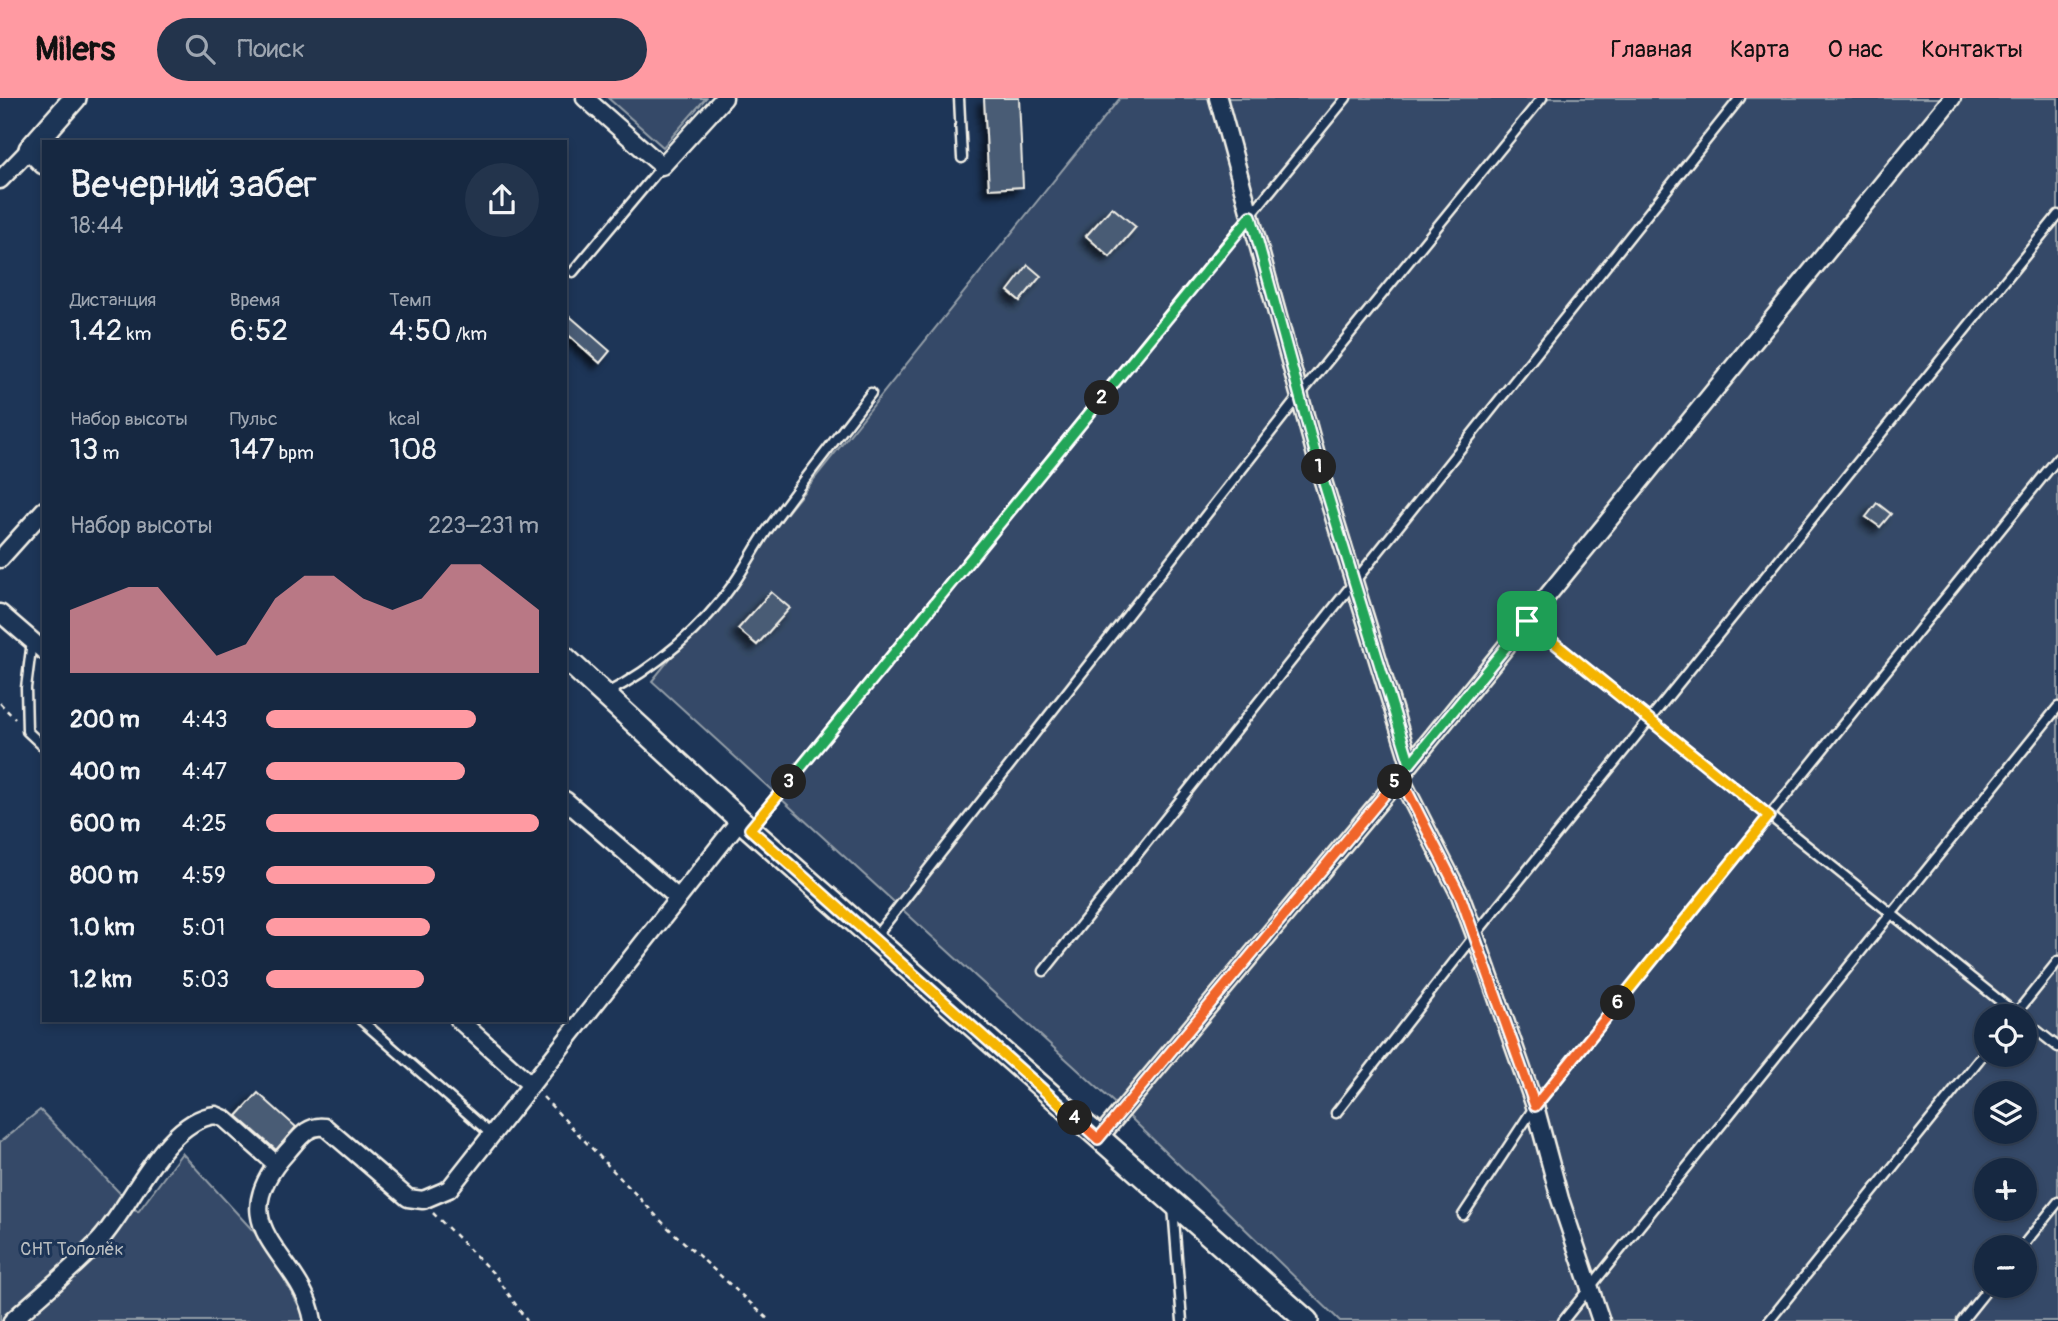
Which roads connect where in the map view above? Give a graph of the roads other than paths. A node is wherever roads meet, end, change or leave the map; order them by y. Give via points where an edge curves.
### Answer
1 (75, 98) edge
2 (585, 98) edge
3 (723, 98) edge
4 (959, 98) edge
5 (1218, 98) edge
6 (1346, 98) edge
7 (1542, 98) edge
8 (1740, 98) edge
9 (1952, 98) edge
10 (47, 140) edge
11 (37, 156) edge
12 (962, 158) dead end
13 (662, 166) junction
14 (0, 180) edge
15 (2058, 215) edge
16 (1251, 216) junction
17 (573, 272) dead end
18 (871, 393) dead end
19 (1300, 395) junction
20 (2058, 458) edge
21 (42, 512) edge
22 (0, 559) edge
23 (1354, 584) junction
24 (0, 613) edge
25 (1527, 621) junction
26 (38, 646) edge
27 (567, 659) edge
28 (605, 694) junction
29 (2058, 707) edge
30 (1648, 719) junction
31 (42, 745) edge
32 (1405, 770) junction
33 (567, 802) edge
34 (1769, 816) junction
35 (745, 825) junction
36 (678, 898) junction
37 (1892, 914) junction
38 (1475, 935) junction
39 (874, 939) junction
40 (2058, 961) edge
41 (1044, 971) dead end
42 (2001, 1004) edge
43 (2025, 1004) edge
44 (363, 1022) edge
45 (461, 1022) edge
46 (2037, 1030) edge
47 (2058, 1047) edge
48 (1974, 1066) edge
49 (531, 1085) junction
50 (1535, 1106) junction
51 (1336, 1113) dead end
52 (492, 1135) junction
53 (1098, 1139) junction
54 (276, 1164) junction
55 (2058, 1202) edge
56 (1172, 1204) junction
57 (1463, 1215) dead end
58 (2031, 1235) edge
59 (1591, 1289) junction
60 (1980, 1298) edge
61 (12, 1321) edge
62 (313, 1321) edge
63 (1182, 1321) edge
64 (1307, 1321) edge
65 (1563, 1321) edge
66 (1601, 1321) edge
67 (1769, 1321) edge
68 (1962, 1321) edge

1 - 10 street
2 - 13 street
3 - 13 street
4 - 12 lane
5 - 16 street
6 - 16 lane
7 - 19 lane
8 - 23 lane
9 - 25 street
11 - 14 street
13 - 17 lane
15 - 30 lane
16 - 19 street
16 - 35 lane
18 - 28 lane via 709,613 629,682
19 - 23 street
19 - 39 lane
20 - 34 lane
21 - 22 street
23 - 32 street
23 - 41 lane
24 - 26 street
25 - 30 lane
25 - 32 street
26 - 31 lane via 26,688 27,731
27 - 28 street
28 - 35 street
29 - 37 lane
30 - 34 lane
30 - 38 lane
32 - 38 street
32 - 53 street
33 - 36 street
34 - 37 lane
34 - 50 lane
35 - 36 street
35 - 39 street
36 - 49 street
37 - 42 lane
37 - 59 lane
38 - 50 street
38 - 51 lane
39 - 53 street
40 - 43 lane
44 - 52 lane
45 - 49 street
46 - 47 lane
48 - 67 lane
49 - 52 street
50 - 57 lane
50 - 59 street
52 - 54 street via 449,1189 423,1200 408,1198 325,1126 306,1131
53 - 56 street
54 - 61 street via 225,1119 216,1115 192,1122 167,1148 100,1240
54 - 62 street via 264,1180 260,1217 308,1303
55 - 58 lane
56 - 63 lane
56 - 64 street
59 - 65 lane
59 - 66 street
60 - 68 lane

